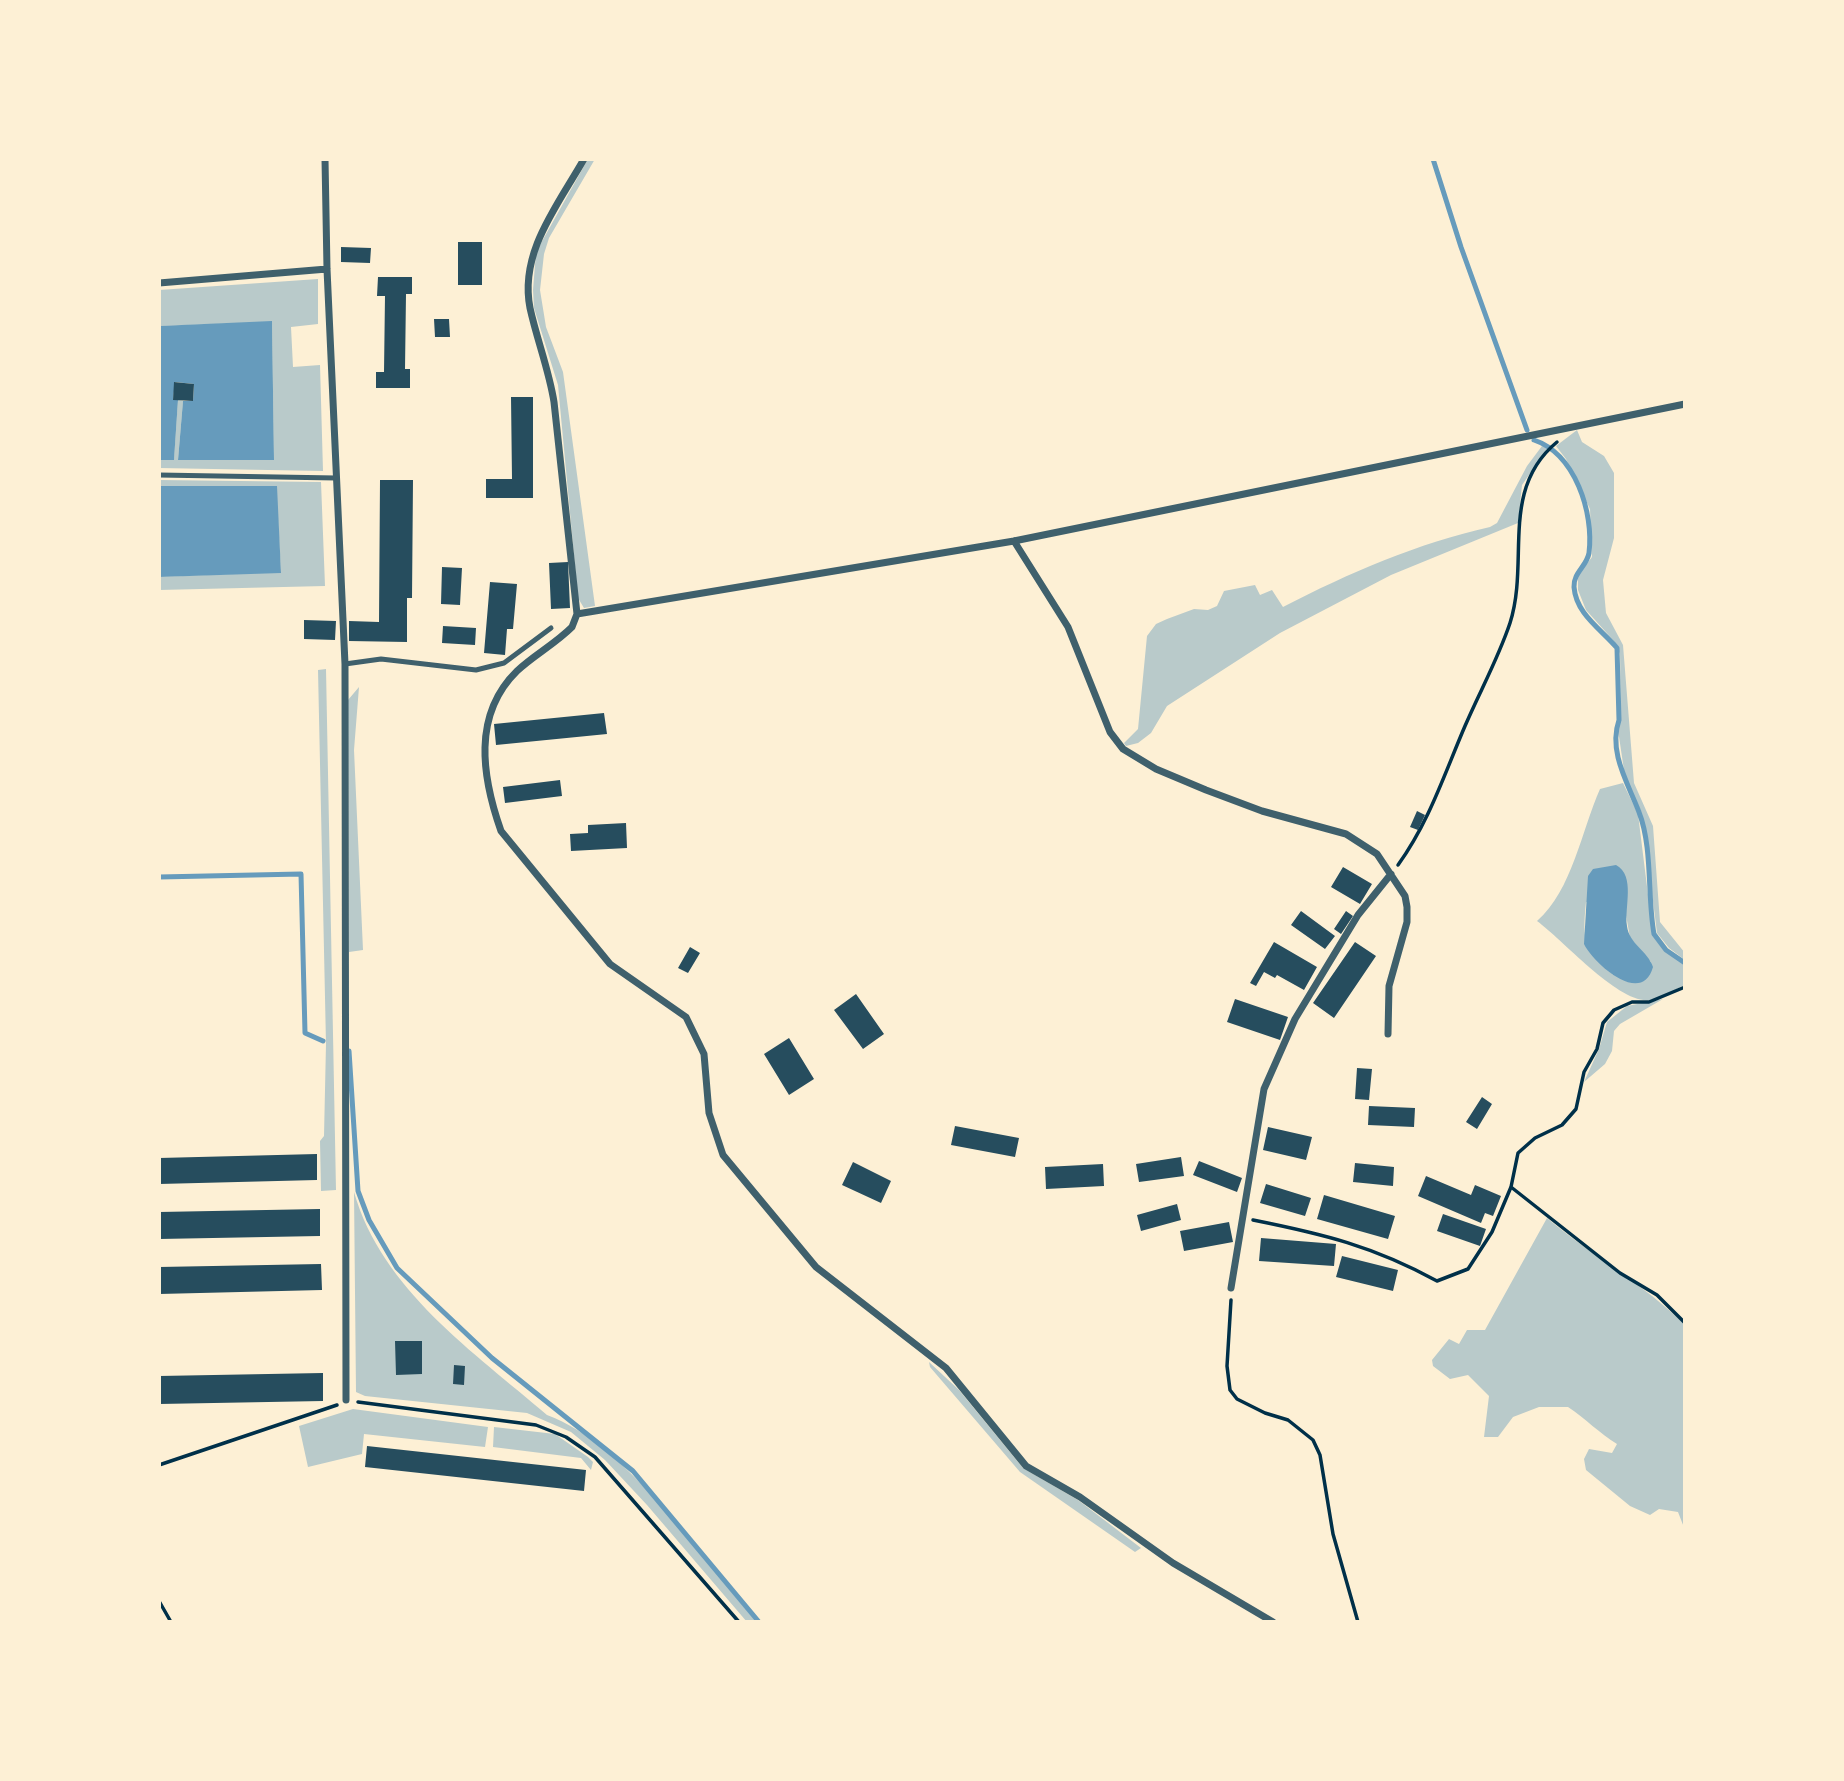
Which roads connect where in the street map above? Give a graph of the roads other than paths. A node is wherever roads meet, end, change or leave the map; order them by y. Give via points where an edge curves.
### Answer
1 (326, 159) edge
2 (584, 159) edge
3 (327, 269) junction
4 (159, 283) edge
5 (1685, 404) edge
6 (159, 475) edge
7 (336, 478) junction
8 (1014, 541) junction
9 (577, 614) junction
10 (551, 628) dead end
11 (345, 664) junction
12 (1391, 874) junction
13 (1388, 1034) dead end
14 (1231, 1287) road end
15 (346, 1400) road end
16 (1273, 1622) edge

1 - 3 street
2 - 9 street via 542,231 529,270 530,306 550,373
3 - 4 street
3 - 7 street
5 - 8 street
6 - 7 lane
7 - 11 street
8 - 9 street
8 - 12 street via 1068,627 1110,732 1123,749 1206,790 1346,834 1377,854
9 - 16 street via 572,628 505,684 488,714 484,750 495,812 511,847 610,964 686,1017 704,1054 709,1113 723,1155 816,1267 946,1368 1026,1466 1080,1497 1173,1563
10 - 11 lane via 504,663 476,670 381,659
11 - 15 street
12 - 13 street via 1405,896 1407,922 1389,986
12 - 14 street via 1358,915 1295,1019 1264,1089

